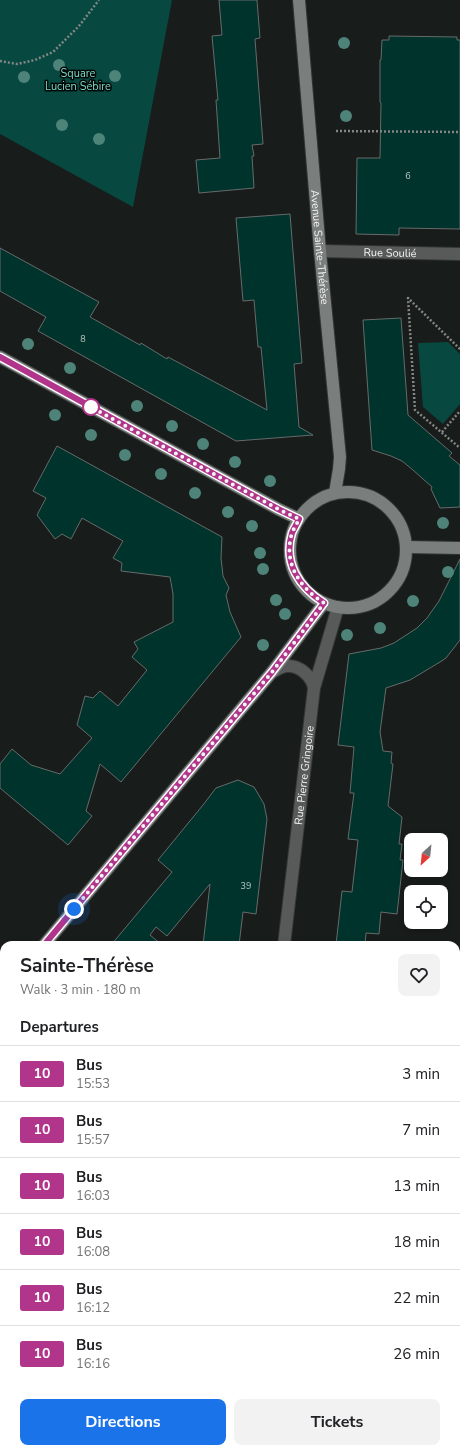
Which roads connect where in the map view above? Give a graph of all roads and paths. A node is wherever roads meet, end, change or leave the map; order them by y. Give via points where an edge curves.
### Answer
1 (99, 0) edge
2 (299, 0) edge
3 (0, 61) edge
4 (336, 132) dead end
5 (460, 132) edge
6 (320, 251) junction
7 (460, 254) edge
8 (460, 349) edge
9 (0, 357) edge
10 (460, 411) edge
11 (442, 432) junction
12 (460, 448) edge
13 (335, 493) junction
14 (299, 519) junction
15 (406, 547) junction
16 (460, 548) edge
17 (324, 603) junction
18 (338, 607) junction
19 (272, 672) junction
20 (314, 688) junction
21 (47, 941) edge
22 (284, 941) edge

1 - 3 path via 80,26 53,52 17,64
2 - 6 street, Avenue Sainte-Thérèse
4 - 5 path
6 - 7 street, Rue Soulié
6 - 13 street, Avenue Sainte-Thérèse via 340,457
8 - 11 path via 408,298 415,410
9 - 14 street
10 - 11 path
11 - 12 path
13 - 14 street via 307,508
13 - 15 street via 356,492 381,501 401,525
14 - 17 street via 292,534 291,561 302,586
15 - 16 street
15 - 18 street via 403,572 383,597 354,608
17 - 18 street
17 - 19 street
18 - 20 street, Rue Pierre Gringoire
19 - 20 street via 287,666 298,668 313,681
19 - 21 street
20 - 22 street, Rue Pierre Gringoire

